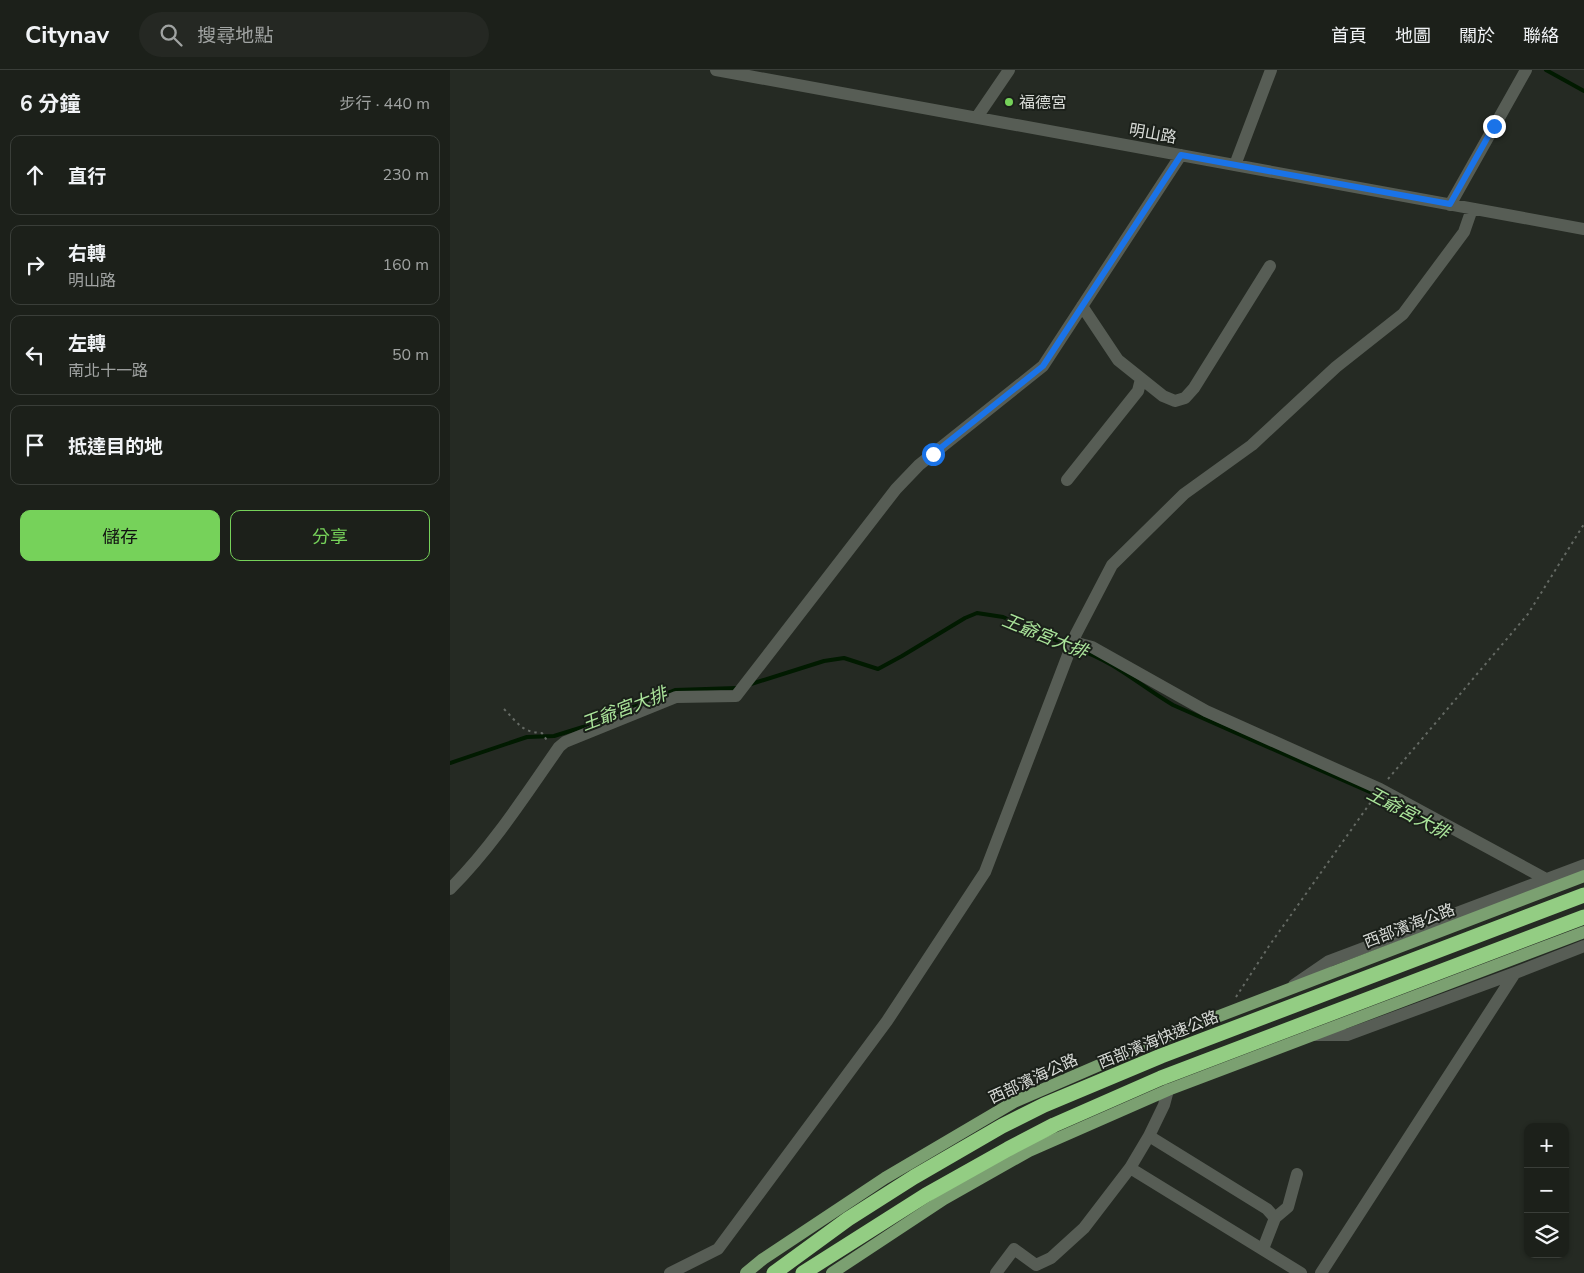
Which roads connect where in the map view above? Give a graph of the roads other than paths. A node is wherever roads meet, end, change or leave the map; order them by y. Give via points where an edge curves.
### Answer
1 (716, 70) edge
2 (1009, 70) edge
3 (1271, 70) edge
4 (1526, 70) edge
5 (977, 118) junction
6 (1181, 155) junction
7 (1235, 164) junction
8 (1450, 204) junction
9 (1472, 209) junction
10 (1584, 229) edge
11 (1270, 266) dead end
12 (1082, 306) junction
13 (1140, 379) junction
14 (1067, 480) dead end
15 (1072, 645) junction
16 (1584, 865) edge
17 (1584, 876) edge
18 (1546, 879) junction
19 (450, 889) edge
20 (1584, 895) edge
21 (1584, 916) edge
22 (1584, 932) edge
23 (1584, 946) edge
24 (1515, 973) junction
25 (1289, 988) junction
26 (1313, 1035) junction
27 (1168, 1090) junction
28 (1149, 1136) junction
29 (1130, 1168) junction
30 (1297, 1174) dead end
31 (1275, 1218) junction
32 (1263, 1249) junction
33 (670, 1273) edge
34 (746, 1273) edge
35 (774, 1273) edge
36 (803, 1273) edge
37 (832, 1273) edge
38 (996, 1273) edge
39 (1301, 1273) edge
40 (1321, 1273) edge

1 - 5 street, 明山路
2 - 5 street
3 - 7 street
4 - 8 street
5 - 6 street, 明山路
6 - 7 street, 明山路
6 - 12 street
7 - 8 street, 明山路
8 - 9 street, 明山路
9 - 10 street, 明山路
9 - 15 street via 1464,232 1403,314 1336,367 1252,445 1184,494 1112,565
11 - 13 street via 1186,398 1175,400 1163,396
12 - 13 street via 1118,360
12 - 19 street via 1043,366 919,464 896,489 736,696 676,697 565,742 470,868
13 - 14 street via 1138,391
15 - 18 street via 1092,647 1206,711
15 - 33 street via 985,872 887,1021 718,1249
16 - 18 street
17 - 25 main road, 西部濱海公路
18 - 25 street via 1329,961
20 - 35 highway, 西部濱海快速公路 via 1161,1056 1044,1105 914,1177 848,1219
21 - 36 highway via 1162,1078 1054,1125 926,1195
22 - 26 main road
23 - 24 street
24 - 26 street via 1347,1035
24 - 40 street
25 - 34 main road, 西部濱海公路 via 1014,1102 885,1178
26 - 27 main road
27 - 28 street
27 - 37 main road via 1029,1151 944,1199
28 - 29 street
28 - 31 street via 1267,1209
29 - 32 street
29 - 38 street via 1084,1228 1051,1258 1036,1265 1014,1249
30 - 31 street via 1288,1206
31 - 32 street
32 - 39 street

